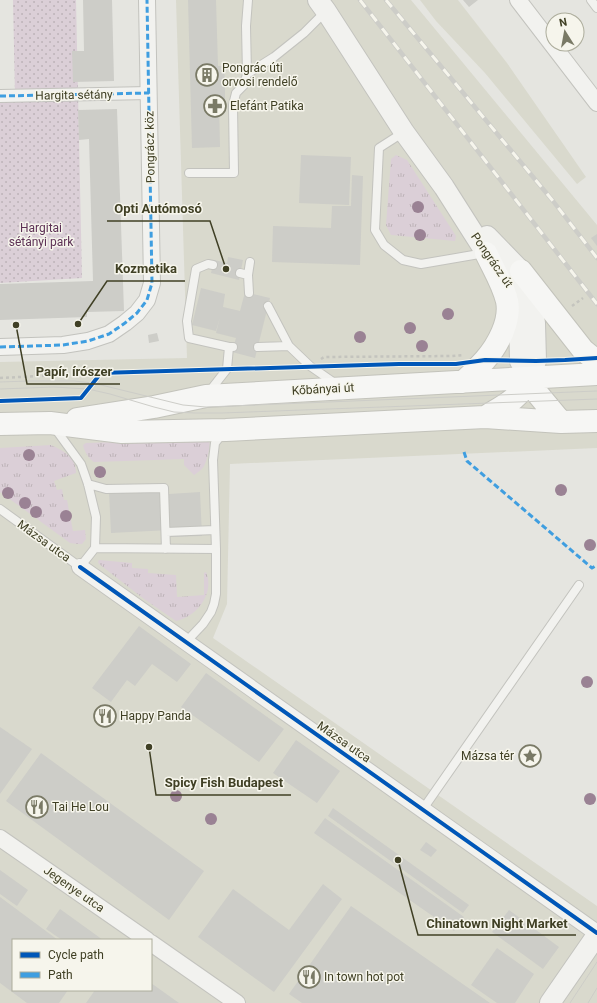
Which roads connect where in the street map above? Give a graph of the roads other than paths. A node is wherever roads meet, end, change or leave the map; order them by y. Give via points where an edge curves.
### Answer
1 (147, 0) edge
2 (248, 0) edge
3 (518, 0) edge
4 (591, 0) edge
5 (322, 5) edge
6 (597, 8) edge
7 (247, 74) junction
8 (149, 93) junction
9 (0, 96) edge
10 (597, 102) edge
11 (404, 132) junction
12 (189, 173) dead end
13 (455, 203) junction
14 (486, 253) junction
15 (250, 262) dead end
16 (213, 265) dead end
17 (521, 271) junction
18 (249, 293) dead end
19 (268, 306) dead end
20 (289, 346) junction
21 (0, 347) edge
22 (258, 347) dead end
23 (597, 360) edge
24 (597, 374) edge
25 (529, 378) junction
26 (463, 382) junction
27 (341, 388) junction
28 (206, 396) junction
29 (485, 417) junction
30 (597, 421) edge
31 (561, 422) junction
32 (50, 423) junction
33 (0, 424) edge
34 (226, 430) junction
35 (88, 484) junction
36 (0, 509) edge
37 (215, 530) junction
38 (166, 532) junction
39 (95, 548) junction
40 (166, 549) junction
41 (216, 549) junction
42 (80, 568) junction
43 (580, 585) dead end
44 (185, 642) junction
45 (423, 810) junction
46 (0, 838) edge
47 (597, 934) edge
48 (146, 939) edge
49 (152, 944) edge
50 (237, 1003) edge
51 (550, 1003) edge

1 - 8 street, Pongrácz köz
2 - 7 lane
3 - 10 street
4 - 6 lane
5 - 7 lane via 304,33
5 - 11 street, Pongrácz út
7 - 12 lane via 244,85 236,93 233,105 234,173
8 - 9 street, Hargita sétány
8 - 21 street, Pongrácz köz via 152,283 147,300 137,313 109,334 88,341 63,345
11 - 13 street, Pongrácz út
11 - 14 lane via 379,148 375,230 384,245 403,260 421,264
13 - 14 street, Pongrácz út
13 - 17 street, Pongrácz út
14 - 25 street, Pongrácz út via 510,283 516,297 520,361
14 - 26 main road via 503,289 508,313 505,326 490,353
15 - 18 lane via 244,274
16 - 28 lane via 208,264 196,269 187,321 189,338 231,347 227,369
17 - 23 main road via 582,350
17 - 25 street, Pongrácz út via 531,298 535,323 536,361
19 - 20 lane
20 - 22 lane
20 - 27 lane via 310,366
24 - 25 main road, Kőbányai út
25 - 26 main road, Kőbányai út
25 - 29 main road via 519,394
25 - 31 main road via 539,396
26 - 27 main road, Kőbányai út
27 - 28 main road, Kőbányai út
28 - 32 main road, Kőbányai út
29 - 31 main road, Kőbányai út
29 - 34 main road, Kőbányai út
30 - 31 main road, Kőbányai út
32 - 33 main road, Kőbányai út
32 - 34 main road, Kőbányai út via 122,432
32 - 35 lane via 81,464
34 - 37 lane via 216,443 213,460
35 - 38 lane via 106,490 164,488
35 - 39 lane via 96,517
36 - 42 lane, Mázsa utca
37 - 38 lane
37 - 41 lane
38 - 40 lane
39 - 40 lane
39 - 42 lane
40 - 41 lane
41 - 44 lane via 214,604 203,624
42 - 44 street, Mázsa utca
43 - 45 lane
44 - 45 street, Mázsa utca
45 - 47 street, Mázsa utca
46 - 48 street, Jegenye utca
47 - 51 street
49 - 50 street

